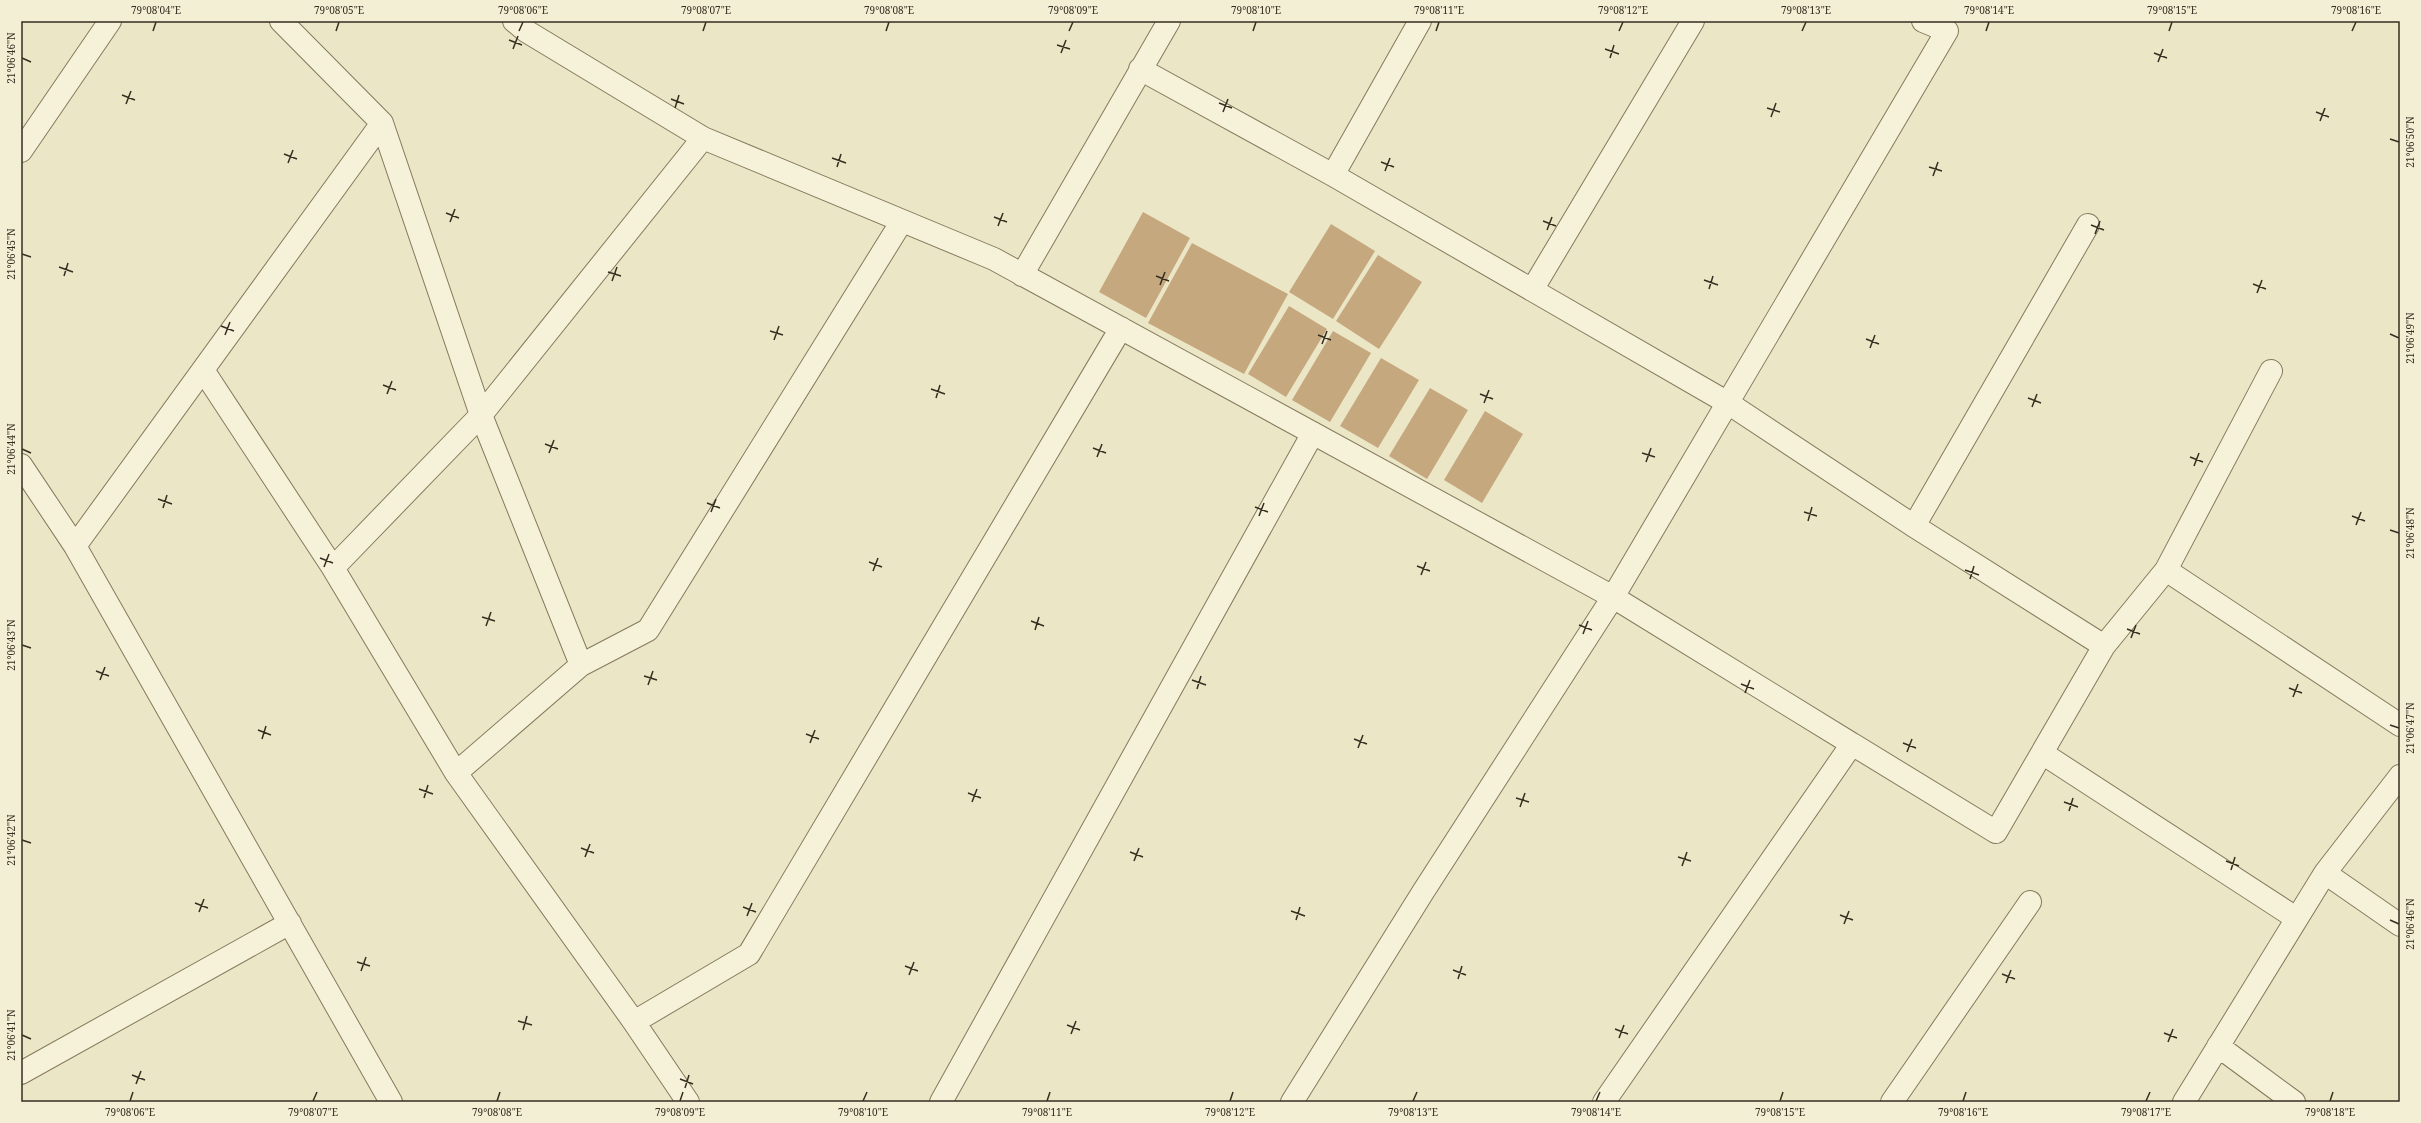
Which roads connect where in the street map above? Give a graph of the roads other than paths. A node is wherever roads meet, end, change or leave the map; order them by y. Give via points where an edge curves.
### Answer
1 (110, 21) edge
2 (281, 21) edge
3 (514, 21) edge
4 (1169, 21) edge
5 (1420, 21) edge
6 (1693, 21) edge
7 (1923, 21) edge
8 (1140, 69) junction
9 (382, 122) junction
10 (704, 138) junction
11 (21, 151) edge
12 (1333, 175) junction
13 (902, 221) junction
14 (2088, 225) dead end
15 (1022, 275) junction
16 (1532, 290) junction
17 (1121, 328) junction
18 (203, 370) junction
19 (2271, 371) dead end
20 (1728, 403) junction
21 (481, 415) junction
22 (1313, 433) junction
23 (21, 465) edge
24 (1914, 526) junction
25 (75, 546) junction
26 (333, 568) junction
27 (2166, 570) junction
28 (1613, 597) junction
29 (2104, 646) junction
30 (581, 665) junction
31 (2400, 725) edge
32 (1852, 744) junction
33 (2042, 753) junction
34 (456, 773) junction
35 (2400, 776) edge
36 (2325, 873) junction
37 (2030, 902) dead end
38 (2296, 918) junction
39 (290, 923) junction
40 (2400, 925) edge
41 (634, 1022) junction
42 (2218, 1046) junction
43 (21, 1073) edge
44 (391, 1102) edge
45 (688, 1102) edge
46 (942, 1102) edge
47 (1292, 1102) edge
48 (1604, 1102) edge
49 (1892, 1102) edge
50 (2184, 1102) edge
51 (2294, 1102) edge

1 - 11 street
2 - 9 street
3 - 10 street via 526,31
4 - 8 street
5 - 12 street
6 - 16 street
7 - 20 street via 1947,31
8 - 12 street
8 - 15 street
9 - 18 street
9 - 21 street
10 - 13 street
10 - 21 street
12 - 16 street
13 - 15 street via 994,259
13 - 30 street via 648,630
14 - 24 street
15 - 17 street
16 - 20 street
17 - 22 street
17 - 41 street via 748,954
18 - 25 street
18 - 26 street
19 - 27 street
20 - 24 street
20 - 28 street
21 - 26 street
21 - 30 street
22 - 28 street
22 - 46 street
23 - 25 street
24 - 29 street
25 - 39 street
26 - 34 street
27 - 29 street
27 - 31 street
28 - 32 street
28 - 47 street
29 - 33 street
30 - 34 street
32 - 33 street via 1996,832
32 - 48 street
33 - 38 street
34 - 41 street
35 - 36 street
36 - 38 street
36 - 40 street
37 - 49 street
38 - 42 street
39 - 43 street
39 - 44 street
41 - 45 street
42 - 50 street
42 - 51 street

